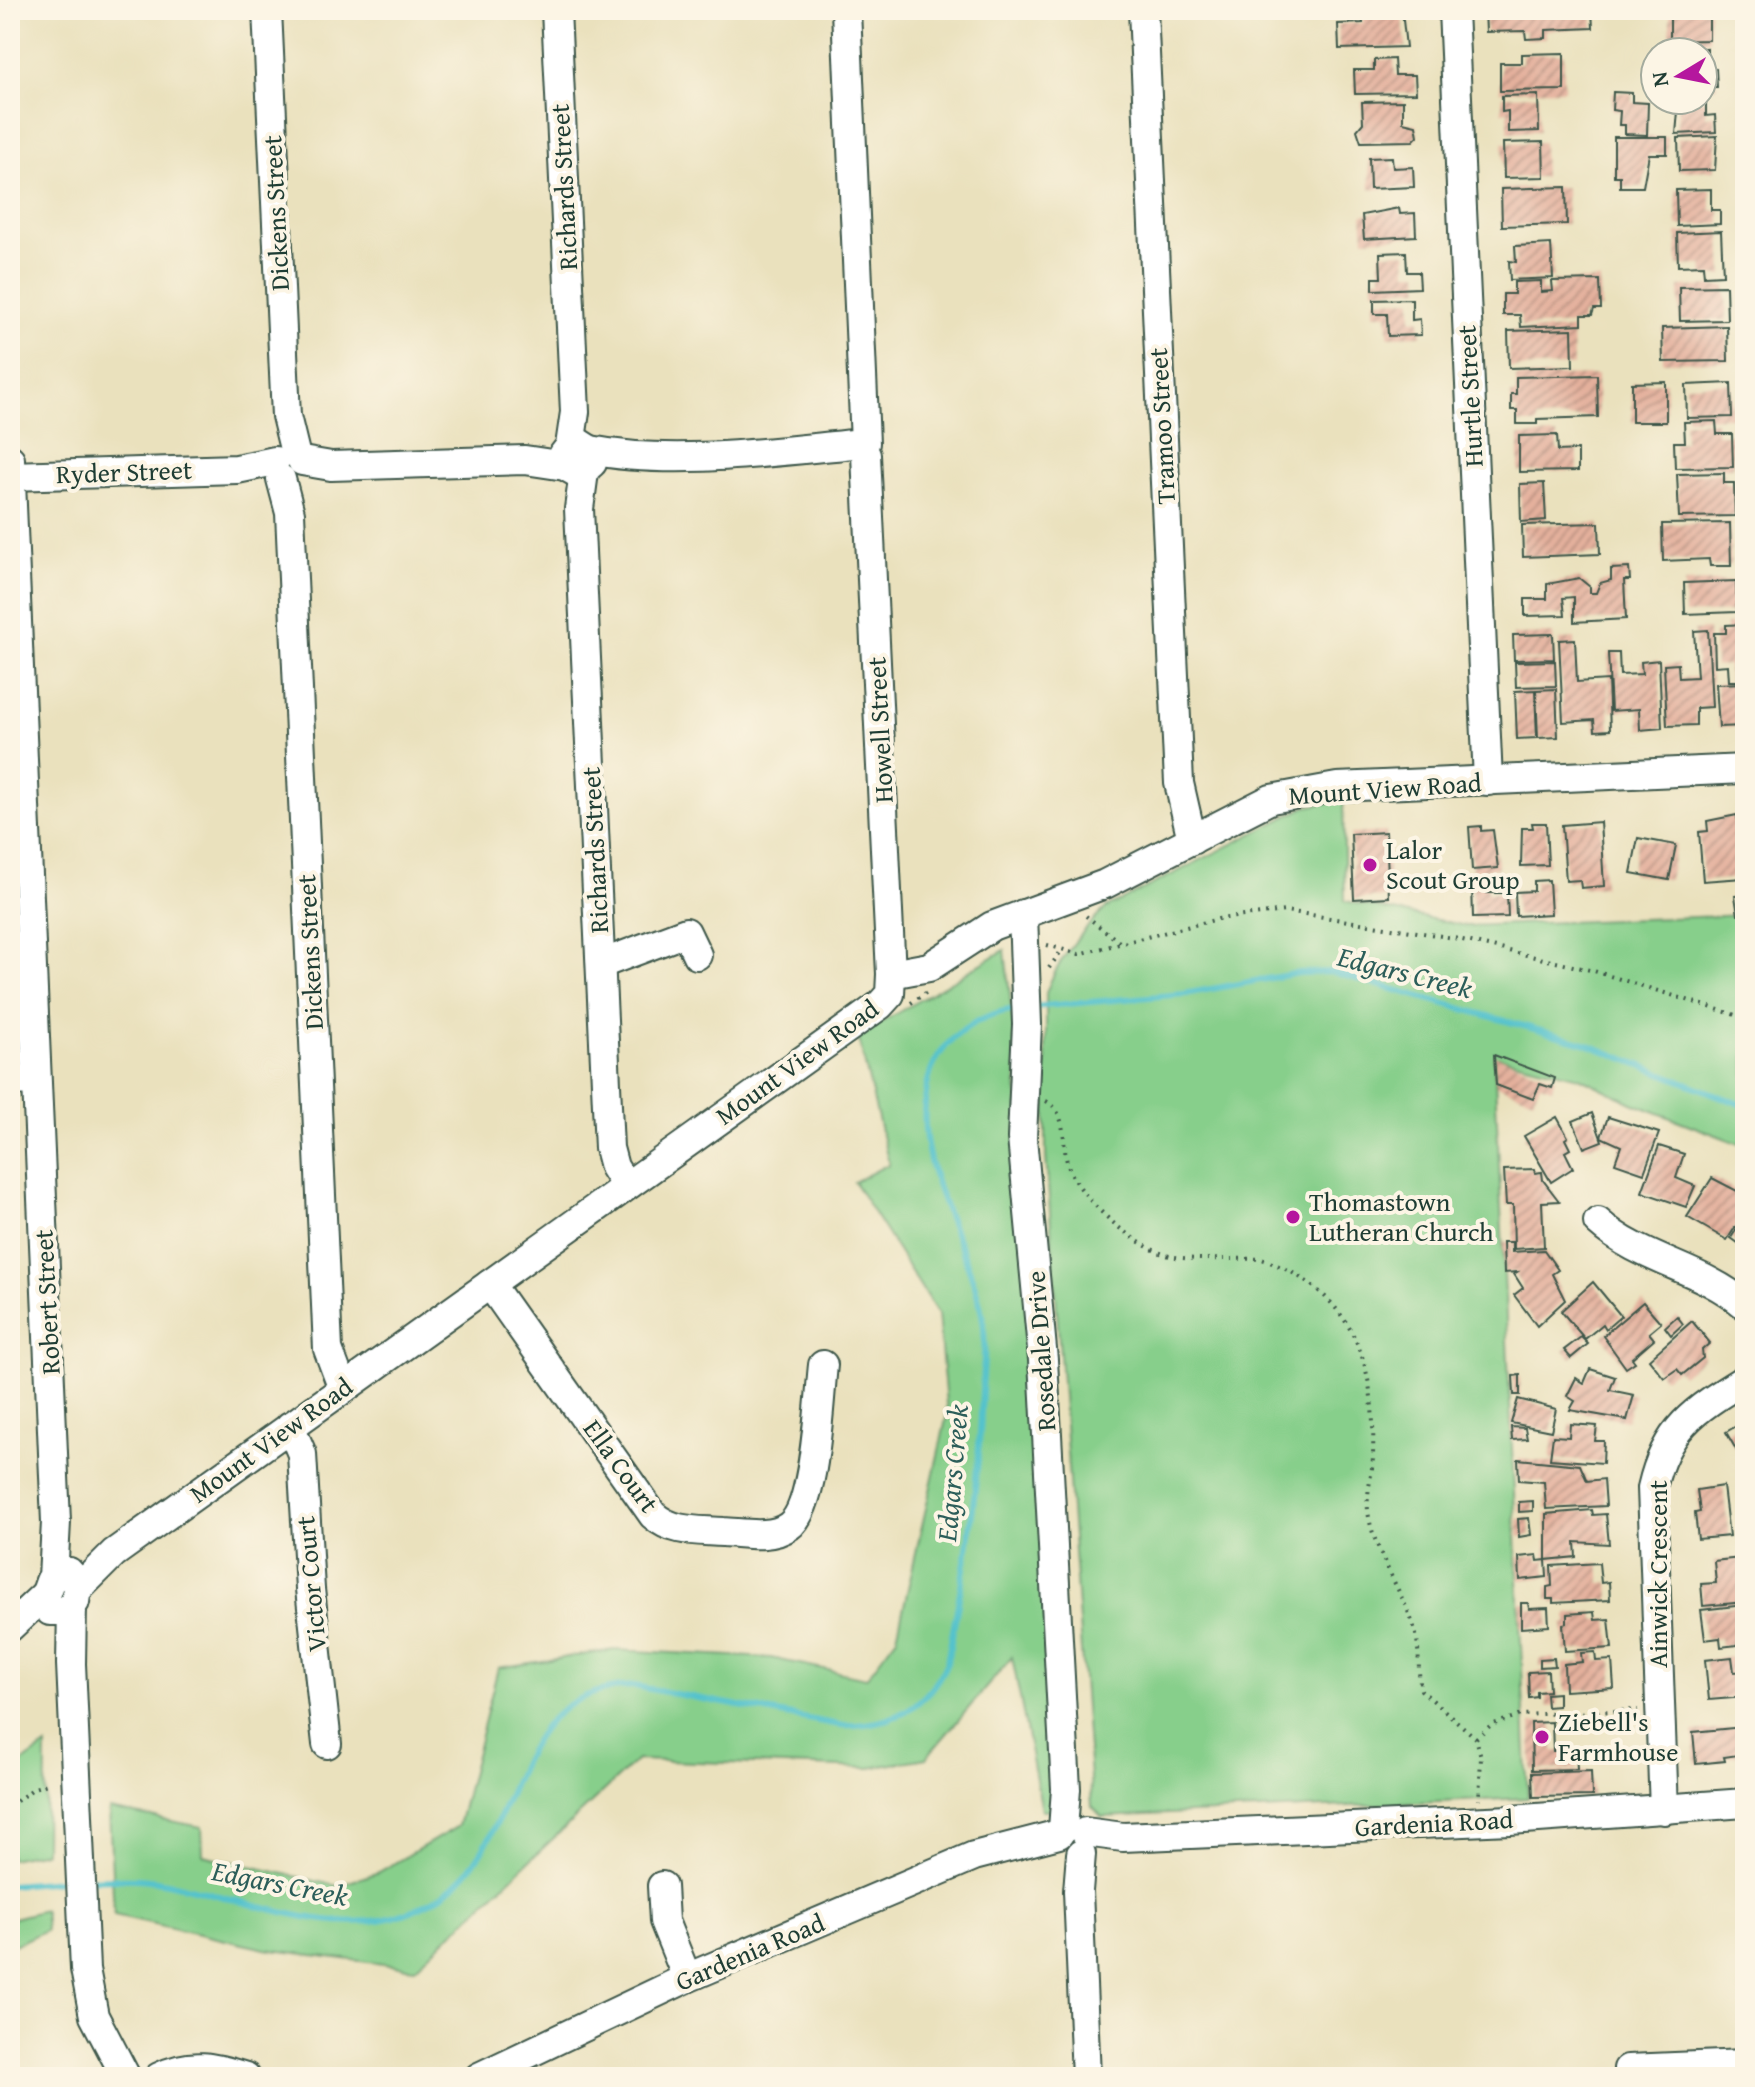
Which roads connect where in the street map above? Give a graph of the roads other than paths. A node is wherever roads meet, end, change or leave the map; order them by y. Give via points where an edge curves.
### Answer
1 (267, 10) edge
2 (556, 10) edge
3 (846, 10) edge
4 (1143, 10) edge
5 (1453, 10) edge
6 (859, 450) junction
7 (10, 459) edge
8 (577, 459) junction
9 (288, 467) junction
10 (11, 476) edge
11 (1745, 769) edge
12 (1488, 781) junction
13 (1192, 840) junction
14 (1023, 914) junction
15 (697, 955) dead end
16 (601, 964) junction
17 (891, 974) junction
18 (23, 1080) edge
19 (626, 1186) junction
20 (1598, 1222) dead end
21 (490, 1284) junction
22 (1745, 1305) edge
23 (823, 1365) dead end
24 (1745, 1379) edge
25 (343, 1389) junction
26 (290, 1426) junction
27 (61, 1592) junction
28 (10, 1627) edge
29 (327, 1744) dead end
30 (1745, 1803) edge
31 (1664, 1810) junction
32 (1072, 1841) junction
33 (662, 1886) dead end
34 (687, 1978) junction
35 (1745, 2064) edge
36 (1628, 2069) dead end
37 (126, 2077) edge
38 (159, 2077) edge
39 (246, 2077) edge
40 (479, 2077) edge
41 (1086, 2077) edge

1 - 9 street, Dickens Street
2 - 8 street, Richards Street
3 - 6 street, Howell Street via 864,415
4 - 13 street, Tramoo Street via 1179,783
5 - 12 street, Hurtle Street
6 - 8 street, Ryder Street
6 - 17 street, Howell Street via 868,487
7 - 10 street, Robert Street
8 - 9 street, Ryder Street
8 - 16 street, Richards Street
9 - 10 street, Ryder Street
9 - 25 street, Dickens Street via 328,1349
10 - 18 street, Robert Street
11 - 12 street, Mount View Road
12 - 13 street, Mount View Road via 1303,791 1271,799
13 - 14 street, Mount View Road via 1072,897
14 - 17 street, Mount View Road via 992,926 929,967
14 - 32 street, Rosedale Drive via 1027,1024 1022,1138 1043,1360
15 - 16 street via 686,932
16 - 19 street, Richards Street via 609,1148
17 - 19 street, Mount View Road via 890,994 880,1005
18 - 27 street, Robert Street
19 - 21 street, Mount View Road
20 - 22 street via 1629,1246 1697,1275
21 - 23 street, Ella Court via 653,1515 670,1527 761,1534 787,1528 798,1519 807,1495
21 - 25 street, Mount View Road
24 - 31 street, Ainwick Crescent via 1694,1411 1678,1428 1665,1447 1652,1488
25 - 26 street, Mount View Road
26 - 27 street, Mount View Road
26 - 29 street, Victor Court via 302,1454
27 - 28 street, Mount View Road
27 - 37 street, Robert Street via 71,1664 89,1996
30 - 31 street, Gardenia Road
31 - 32 street, Gardenia Road
32 - 34 street, Gardenia Road via 1026,1842 974,1856
32 - 41 street, Rosedale Drive
33 - 34 street via 664,1921
34 - 40 street, Gardenia Road
35 - 36 street
38 - 39 street via 194,2066

